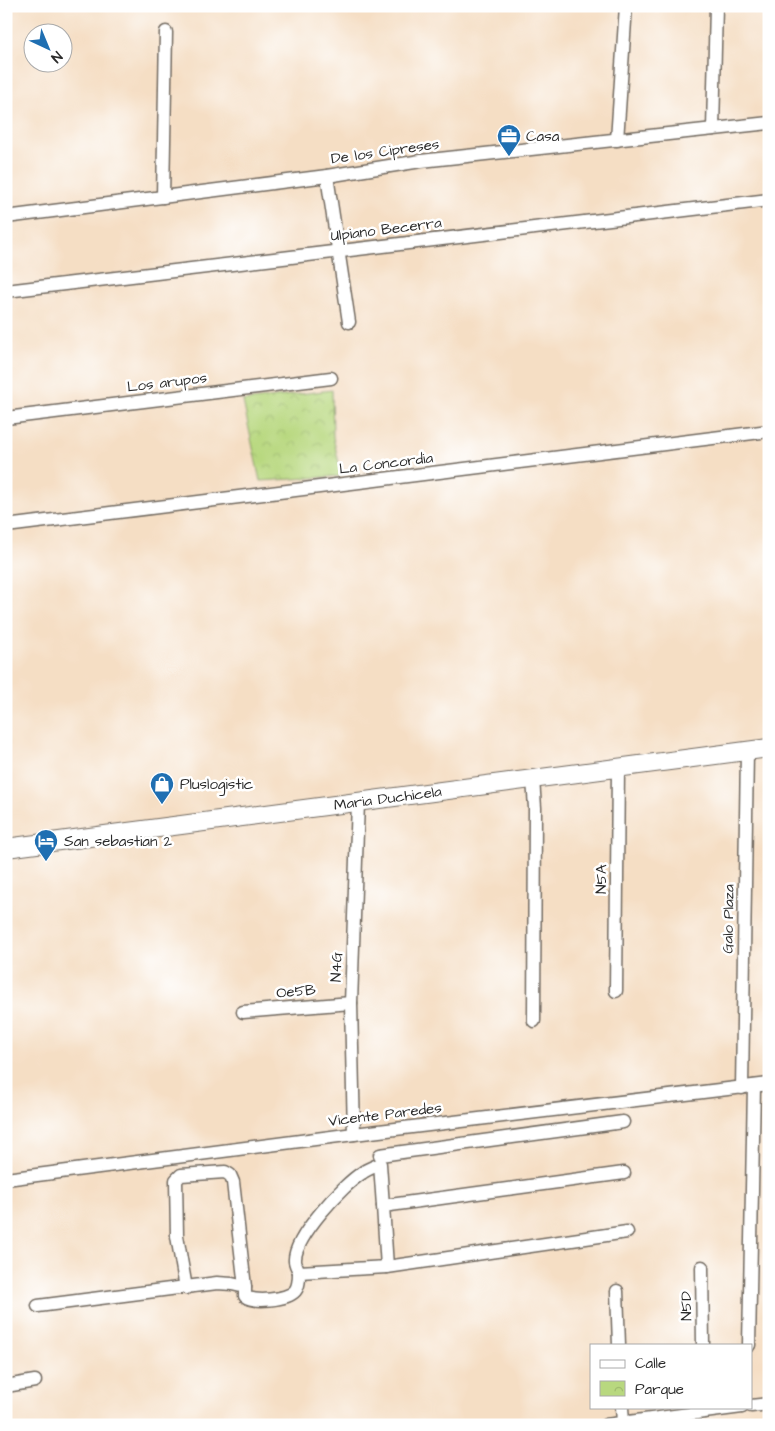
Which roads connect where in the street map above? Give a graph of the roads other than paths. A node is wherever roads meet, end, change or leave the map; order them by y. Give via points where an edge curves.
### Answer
1 (626, 6) edge
2 (716, 6) edge
3 (166, 32) dead end
4 (769, 124) edge
5 (713, 130) junction
6 (617, 140) junction
7 (327, 176) junction
8 (163, 197) junction
9 (769, 200) edge
10 (6, 217) edge
11 (338, 251) junction
12 (6, 291) edge
13 (349, 322) dead end
14 (331, 378) dead end
15 (6, 418) edge
16 (769, 431) edge
17 (6, 526) edge
18 (769, 748) edge
19 (746, 750) junction
20 (618, 768) junction
21 (533, 779) junction
22 (358, 802) junction
23 (6, 848) edge
24 (616, 991) dead end
25 (351, 1003) junction
26 (242, 1012) dead end
27 (534, 1021) dead end
28 (769, 1084) edge
29 (748, 1087) junction
30 (623, 1122) dead end
31 (378, 1131) junction
32 (354, 1134) junction
33 (380, 1159) junction
34 (624, 1173) dead end
35 (6, 1179) edge
36 (383, 1206) junction
37 (627, 1232) dead end
38 (388, 1267) junction
39 (702, 1267) dead end
40 (299, 1272) junction
41 (245, 1287) junction
42 (186, 1288) junction
43 (617, 1291) dead end
44 (38, 1306) dead end
45 (620, 1344) edge
46 (703, 1344) edge
47 (749, 1344) edge
48 (35, 1381) dead end
49 (6, 1386) edge
50 (769, 1404) edge
51 (752, 1406) edge
52 (622, 1408) edge
53 (729, 1408) edge
54 (704, 1410) edge
55 (623, 1423) junction
56 (606, 1425) edge

1 - 6 street
2 - 5 street
3 - 8 street
4 - 5 street, De los Cipreses
5 - 6 street, De los Cipreses
6 - 7 street, De los Cipreses via 421,161
7 - 8 street, De los Cipreses
7 - 11 street
8 - 10 street, De los Cipreses
9 - 11 street, Ulpiano Becerra
11 - 12 street, Ulpiano Becerra
11 - 13 street
14 - 15 street, Los arupos
16 - 17 street, La Concordia
18 - 19 main road, Maria Duchicela
19 - 20 main road, Maria Duchicela
19 - 29 street, Galo Plaza
20 - 21 main road, Maria Duchicela
20 - 24 street, N5A
21 - 22 main road, Maria Duchicela
21 - 27 street
22 - 23 main road, Maria Duchicela
22 - 25 street, N4G
25 - 26 street, Oe5B
25 - 32 street, N4G
28 - 29 street, Vicente Paredes
29 - 31 street, Vicente Paredes
29 - 47 street, Galo Plaza
30 - 33 street
31 - 32 street, Vicente Paredes
31 - 33 street
32 - 35 street, Vicente Paredes
33 - 36 street
33 - 40 street via 348,1183 309,1226 295,1261
34 - 36 street
36 - 38 street
37 - 38 street
38 - 40 street
39 - 46 street, N5D
40 - 41 street via 298,1285 289,1296 250,1299 245,1296
41 - 42 street via 217,1283
41 - 42 street via 233,1182 225,1172 181,1175 176,1180 177,1236
42 - 44 street
43 - 45 street
48 - 49 street
50 - 51 street
52 - 55 street
53 - 54 street
54 - 55 street
55 - 56 street

